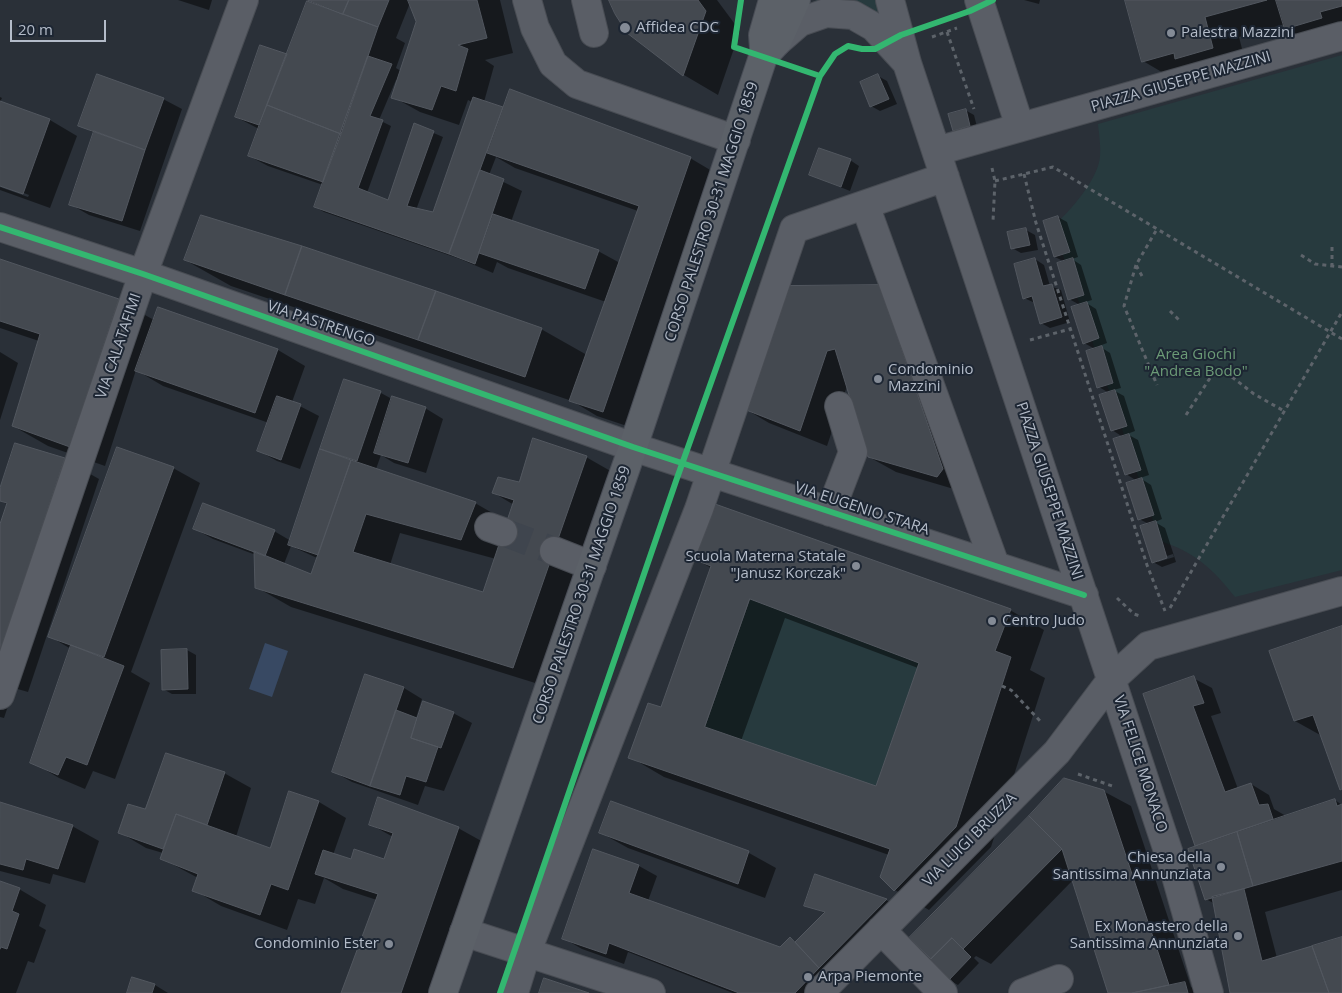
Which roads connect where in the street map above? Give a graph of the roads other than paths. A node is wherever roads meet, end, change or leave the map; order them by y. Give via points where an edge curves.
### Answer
1 (244, 0) edge
2 (527, 0) edge
3 (586, 0) edge
4 (773, 0) edge
5 (796, 0) edge
6 (890, 0) edge
7 (982, 8) edge
8 (594, 33) dead end
9 (1342, 36) edge
10 (771, 48) junction
11 (905, 55) junction
12 (1020, 127) junction
13 (736, 140) junction
14 (937, 151) junction
15 (945, 177) junction
16 (865, 205) junction
17 (0, 227) edge
18 (143, 274) junction
19 (839, 406) dead end
20 (633, 447) junction
21 (711, 472) junction
22 (830, 512) junction
23 (554, 551) tunnel mouth
24 (995, 565) junction
25 (592, 566) junction
26 (1342, 591) edge
27 (1084, 595) junction
28 (1112, 679) junction
29 (0, 695) edge
30 (881, 930) junction
31 (464, 932) junction
32 (527, 952) junction
33 (1059, 979) dead end
34 (443, 993) edge
35 (514, 993) edge
36 (651, 993) edge
37 (819, 993) edge
38 (943, 993) edge
39 (1023, 993) edge
40 (1209, 993) edge

1 - 18 street, VIA CALATAFIMI
2 - 13 street via 535,28 553,64 577,84
3 - 8 street
4 - 10 main road, CORSO PALESTRO 30-31 MAGGIO 1859 via 763,35
5 - 10 main road, CORSO PALESTRO 30-31 MAGGIO 1859
6 - 11 street, PIAZZA GIUSEPPE MAZZINI
7 - 12 street
9 - 12 street, PIAZZA GIUSEPPE MAZZINI
10 - 11 street via 800,22 826,13 853,15 874,27
10 - 13 main road, CORSO PALESTRO 30-31 MAGGIO 1859
11 - 14 street, PIAZZA GIUSEPPE MAZZINI
12 - 14 street, PIAZZA GIUSEPPE MAZZINI
13 - 20 main road, CORSO PALESTRO 30-31 MAGGIO 1859
14 - 15 street, PIAZZA GIUSEPPE MAZZINI
15 - 16 street
15 - 27 street, PIAZZA GIUSEPPE MAZZINI
16 - 21 street via 794,229
16 - 24 street
17 - 18 street, VIA PASTRENGO
18 - 20 street, VIA PASTRENGO
18 - 29 street, VIA CALATAFIMI
19 - 22 street via 853,452
20 - 21 street, VIA EUGENIO STARA
20 - 25 main road, CORSO PALESTRO 30-31 MAGGIO 1859
21 - 22 street, VIA EUGENIO STARA
21 - 32 street
22 - 24 street, VIA EUGENIO STARA
23 - 25 street
24 - 27 street, VIA EUGENIO STARA
25 - 31 main road, CORSO PALESTRO 30-31 MAGGIO 1859
26 - 28 street via 1148,646
27 - 28 street, PIAZZA GIUSEPPE MAZZINI
28 - 30 street, VIA LUIGI BRUZZA via 1064,743
28 - 40 street, VIA FELICE MONACO via 1174,869
30 - 37 street, VIA LUIGI BRUZZA
30 - 38 street
31 - 32 street
31 - 34 main road, CORSO PALESTRO 30-31 MAGGIO 1859
32 - 35 street
32 - 36 street
33 - 39 street

